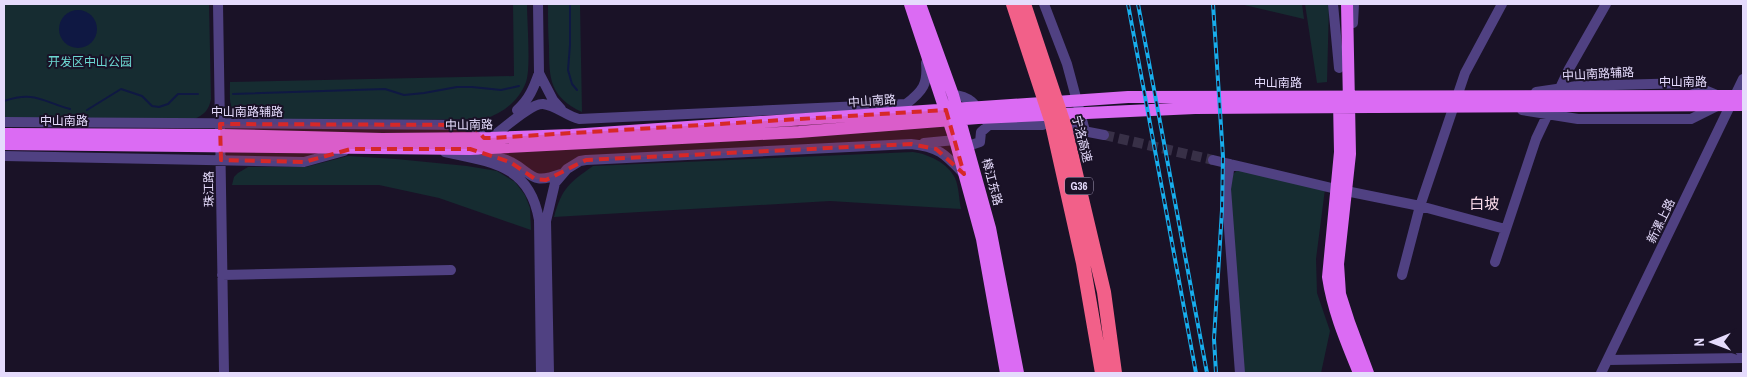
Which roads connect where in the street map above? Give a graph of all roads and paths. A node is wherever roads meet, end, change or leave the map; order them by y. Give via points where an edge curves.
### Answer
1 (218, 4) edge
2 (538, 4) edge
3 (910, 4) edge
4 (920, 4) edge
5 (1013, 4) edge
6 (1024, 4) edge
7 (1044, 4) edge
8 (1333, 4) edge
9 (1340, 4) edge
10 (1347, 4) edge
11 (1354, 4) edge
12 (1502, 4) edge
13 (1606, 4) edge
14 (925, 45) junction
15 (1343, 68) junction
16 (540, 72) junction
17 (1743, 79) edge
18 (954, 95) junction
19 (1732, 101) edge
20 (1505, 102) junction
21 (1579, 102) junction
22 (566, 115) junction
23 (4, 122) edge
24 (989, 125) junction
25 (1043, 125) dead end
26 (1072, 129) dead end
27 (1085, 132) junction
28 (4, 134) edge
29 (1104, 135) tunnel mouth
30 (488, 138) junction
31 (572, 140) junction
32 (955, 140) junction
33 (221, 141) junction
34 (4, 144) edge
35 (382, 144) junction
36 (911, 144) junction
37 (968, 146) junction
38 (432, 149) junction
39 (470, 149) junction
40 (4, 156) edge
41 (562, 174) junction
42 (964, 174) junction
43 (1341, 190) junction
44 (1420, 206) junction
45 (1505, 229) junction
46 (1495, 262) dead end
47 (450, 270) dead end
48 (1402, 274) dead end
49 (222, 275) junction
50 (1743, 358) edge
51 (1608, 360) junction
52 (224, 373) edge
53 (541, 373) edge
54 (549, 373) edge
55 (1006, 373) edge
56 (1018, 373) edge
57 (1102, 373) edge
58 (1115, 373) edge
59 (1240, 373) edge
60 (1359, 373) edge
61 (1368, 373) edge
62 (1602, 373) edge

1 - 33 street, 珠江路
2 - 16 street
3 - 14 main road, 樟江东路
4 - 18 main road, 樟江东路
5 - 57 highway, 宁洛高速 / G36 via 1051,120 1083,263
6 - 58 highway, 宁洛高速 / G36 via 1064,127 1104,292
7 - 27 street via 1067,64
8 - 15 street
9 - 15 main road
10 - 15 main road
11 - 15 street via 1353,33
12 - 44 street via 1464,73
13 - 45 street via 1569,69 1536,139
14 - 22 street via 927,75 921,93 906,104 579,120
14 - 32 main road, 樟江东路
15 - 43 main road
16 - 22 street via 553,100
16 - 30 street via 523,106
17 - 19 street, 新漯上路
18 - 24 street via 970,99
18 - 37 main road, 樟江东路
19 - 21 main road, 中山南路
19 - 21 street, 中山南路辅路 via 1688,84
19 - 51 street, 新漯上路
20 - 21 main road, 中山南路
20 - 21 street, 中山南路辅路
20 - 31 main road, 中山南路 via 1113,111 799,132
22 - 30 street via 544,104 535,104
23 - 33 street, 中山南路辅路
24 - 25 street
24 - 37 street via 981,132 980,142
26 - 27 street
27 - 29 street
28 - 33 main road, 中山南路
30 - 31 main road, 中山南路
30 - 33 street, 中山南路辅路 via 472,125
30 - 35 main road, 中山南路
31 - 39 main road, 中山南路
32 - 36 street
32 - 42 main road, 樟江东路
33 - 34 main road, 中山南路
33 - 35 main road, 中山南路
33 - 35 main road, 中山南路 via 351,149
33 - 40 street, 中山南路辅路
33 - 49 street, 珠江路
35 - 38 main road, 中山南路
36 - 41 street via 586,160
36 - 42 street via 936,149
37 - 56 main road, 樟江东路 via 990,228
38 - 39 main road, 中山南路
38 - 53 street via 491,162 507,169 525,183 531,195 539,220
39 - 41 street via 510,162 535,179 546,180
41 - 54 street via 555,182 546,220
42 - 55 main road, 樟江东路 via 982,239
43 - 44 street
43 - 59 street via 1222,162
43 - 60 main road via 1328,277 1338,322
43 - 61 main road via 1340,294
44 - 45 street
44 - 48 street
45 - 46 street
47 - 49 street
49 - 52 street, 珠江路
50 - 51 street
51 - 62 street, 新漯上路

